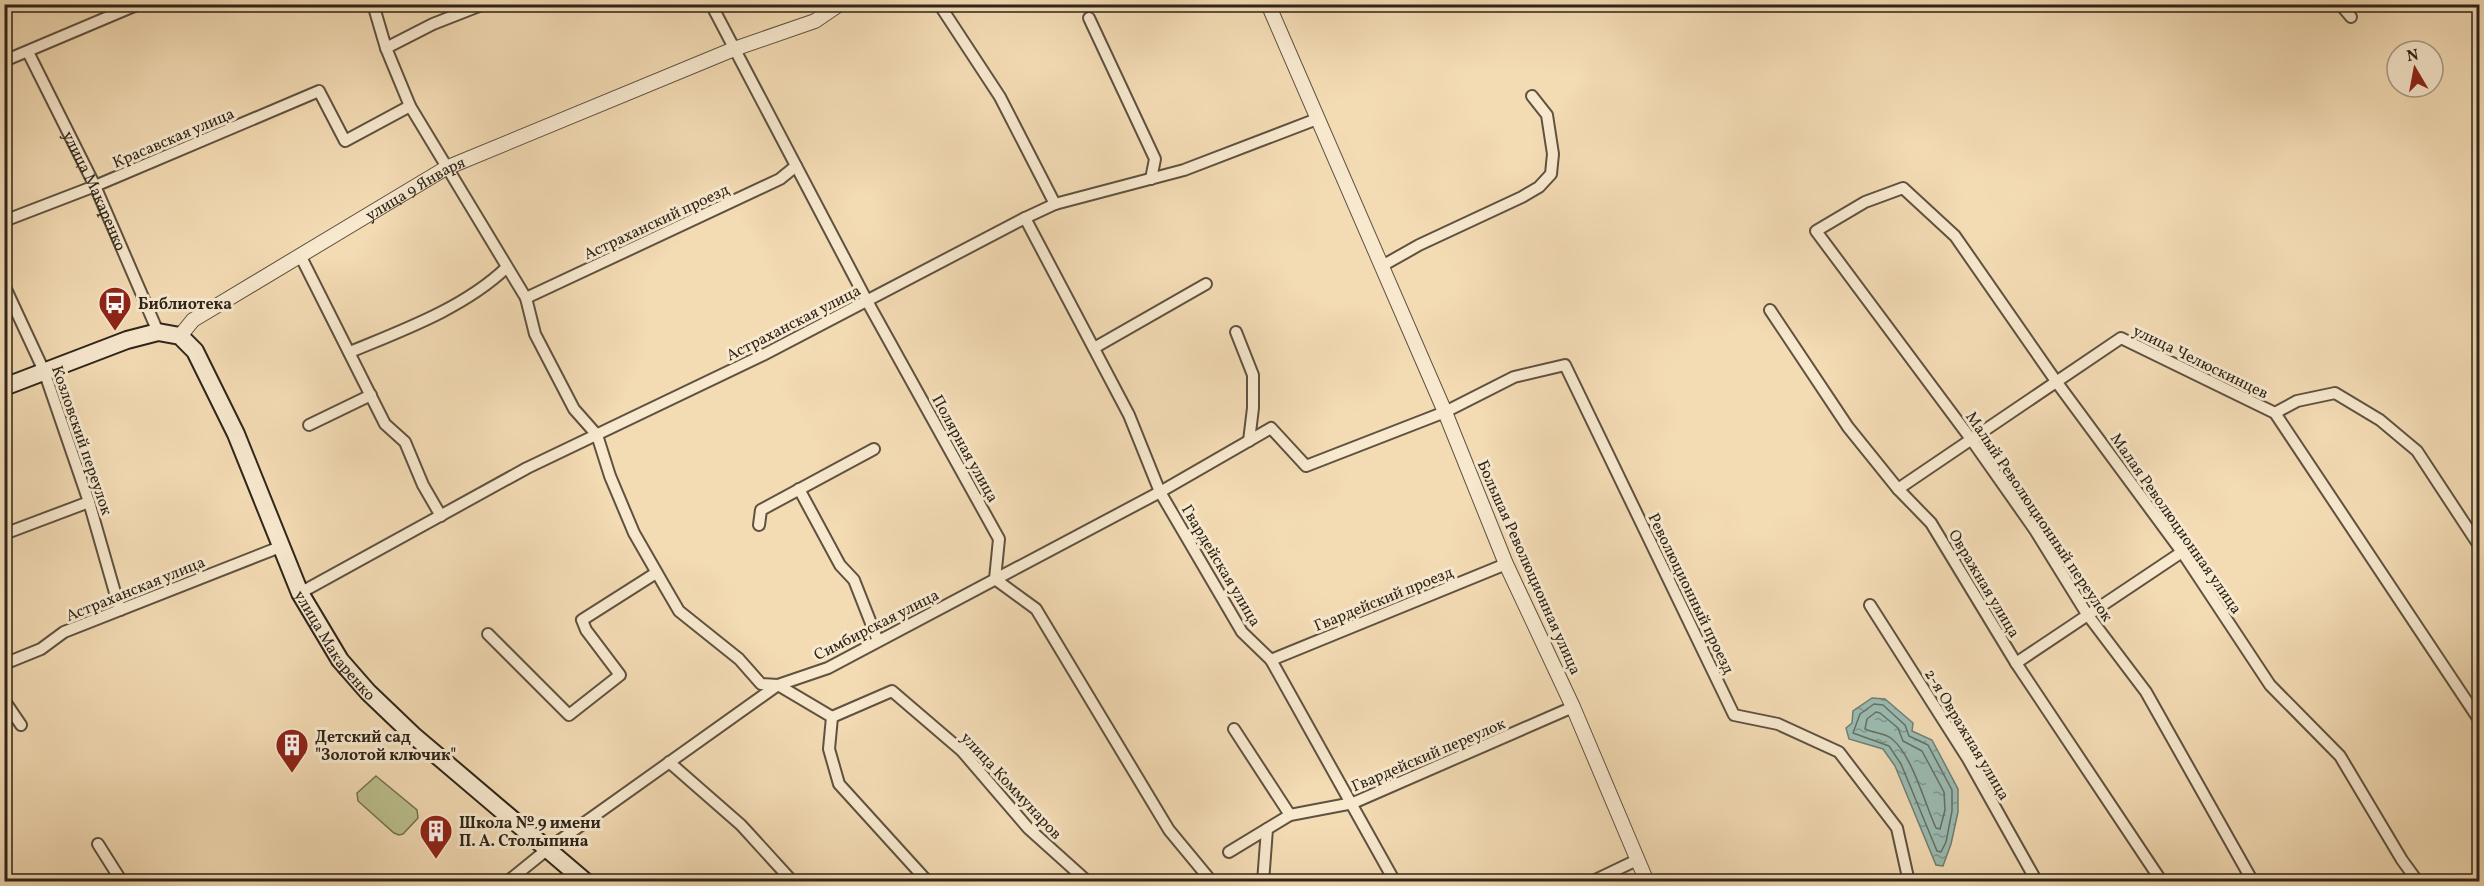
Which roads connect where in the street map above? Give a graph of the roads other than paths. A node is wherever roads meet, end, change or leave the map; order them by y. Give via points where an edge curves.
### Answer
1 (139, 4) edge
2 (373, 4) edge
3 (484, 4) edge
4 (711, 4) edge
5 (840, 4) edge
6 (939, 4) edge
7 (1268, 4) edge
8 (2340, 4) edge
9 (2351, 17) dead end
10 (1089, 18) dead end
11 (386, 48) junction
12 (734, 49) junction
13 (28, 52) junction
14 (4, 61) edge
15 (1532, 96) dead end
16 (411, 106) junction
17 (1317, 119) junction
18 (796, 166) junction
19 (446, 168) junction
20 (1151, 179) junction
21 (95, 186) junction
22 (1903, 188) joint
23 (1055, 204) junction
24 (1025, 218) junction
25 (4, 221) edge
26 (300, 255) junction
27 (1382, 266) junction
28 (506, 268) junction
29 (1206, 284) dead end
30 (4, 285) edge
31 (526, 298) junction
32 (867, 301) junction
33 (1770, 310) dead end
34 (158, 332) junction
35 (1236, 332) dead end
36 (180, 336) junction
37 (1094, 348) junction
38 (350, 352) junction
39 (44, 371) junction
40 (2058, 384) junction
41 (4, 387) edge
42 (371, 395) junction
43 (1445, 412) junction
44 (2275, 413) junction
45 (309, 425) dead end
46 (597, 435) junction
47 (1971, 439) junction
48 (1248, 441) junction
49 (873, 449) dead end
50 (799, 489) junction
51 (1898, 489) junction
52 (1160, 492) junction
53 (89, 502) junction
54 (441, 516) junction
55 (759, 525) dead end
56 (4, 534) edge
57 (280, 547) junction
58 (2480, 547) edge
59 (2182, 552) junction
60 (1506, 564) junction
61 (656, 573) junction
62 (995, 579) junction
63 (300, 593) junction
64 (1870, 605) dead end
65 (120, 610) junction
66 (2087, 614) junction
67 (488, 634) dead end
68 (878, 641) junction
69 (1270, 660) junction
70 (2016, 663) junction
71 (4, 664) edge
72 (778, 685) junction
73 (4, 700) edge
74 (1574, 707) junction
75 (832, 717) junction
76 (2480, 721) edge
77 (21, 725) dead end
78 (1234, 729) dead end
79 (669, 762) junction
80 (1353, 803) junction
81 (1290, 815) junction
82 (1267, 829) junction
83 (98, 844) dead end
84 (549, 848) junction
85 (1229, 852) dead end
86 (1637, 860) junction
87 (122, 882) edge
88 (507, 882) edge
89 (586, 882) edge
90 (793, 882) edge
91 (928, 882) edge
92 (1088, 882) edge
93 (1212, 882) edge
94 (1263, 882) edge
95 (1395, 882) edge
96 (1591, 882) edge
97 (1647, 882) edge
98 (1909, 882) edge
99 (2037, 882) edge
100 (2162, 882) edge
101 (2253, 882) edge
102 (2418, 882) edge

1 - 13 street
2 - 11 street
3 - 11 street
4 - 12 street, Полярная улица
5 - 12 street, улица 9 Января via 815,21
6 - 23 street via 1000,97
7 - 17 street, Большая Революционная улица
8 - 9 street
10 - 20 street via 1155,159
11 - 16 street
12 - 18 street, Полярная улица
12 - 19 street, улица 9 Января
13 - 14 street
13 - 21 street, улица Макаренко
15 - 27 street via 1547,115 1553,153 1551,174 1522,197
16 - 19 street
16 - 21 street, Красавская улица via 345,141 319,91
17 - 20 street, Астраханская улица
17 - 27 street, Большая Революционная улица
18 - 31 street, Астраханский проезд via 780,179
18 - 32 street, Полярная улица
19 - 26 street, улица 9 Января
19 - 28 street
20 - 23 street, Астраханская улица
21 - 25 street, Красавская улица
21 - 34 street, улица Макаренко
22 - 40 street, Малая Революционная улица via 1955,236
22 - 47 street, Малый Революционный переулок via 1865,202 1816,231
23 - 24 street, Астраханская улица
24 - 32 street, Астраханская улица
24 - 37 street, Гвардейская улица
26 - 36 street, улица 9 Января via 193,320
26 - 38 street
27 - 43 street, Большая Революционная улица
28 - 31 street
28 - 38 street via 489,284 438,313
29 - 37 street
30 - 39 street, Козловский переулок
31 - 46 street via 535,334 574,409
32 - 46 street, Астраханская улица
32 - 62 street, Полярная улица via 999,539
33 - 51 street, Овражная улица via 1848,427
34 - 36 main road
34 - 39 main road
35 - 48 street via 1253,375
36 - 57 main road, улица Макаренко via 195,351 236,434
37 - 52 street, Гвардейская улица via 1129,416
38 - 42 street
39 - 41 main road
39 - 53 street, Козловский переулок
40 - 44 street, улица Челюскинцев via 2121,338
40 - 47 street, улица Челюскинцев
40 - 59 street, Малая Революционная улица
42 - 45 street
42 - 54 street via 386,423 405,442
43 - 48 street, Симбирская улица via 1306,466 1271,428
43 - 60 street, Большая Революционная улица
43 - 98 street, Революционный проезд via 1514,376 1565,365 1734,715 1778,724 1839,752 1897,828
44 - 58 street via 2297,401 2335,393 2380,420 2417,451
44 - 76 street, улица Челюскинцев
46 - 54 street, Астраханская улица
46 - 61 street via 634,533
47 - 51 street, улица Челюскинцев
47 - 66 street, Малый Революционный переулок via 2035,530
48 - 52 street, Симбирская улица
49 - 50 street
50 - 55 street via 761,510
50 - 68 street via 840,565 854,580
51 - 70 street, Овражная улица via 1931,523
52 - 62 street, Симбирская улица
52 - 69 street, Гвардейская улица via 1242,632
53 - 56 street
53 - 65 street, Козловский переулок
54 - 63 street, Астраханская улица
57 - 63 main road, улица Макаренко
57 - 65 street, Астраханская улица
59 - 66 street
59 - 102 street, Малая Революционная улица via 2270,684 2340,756
60 - 69 street, Гвардейский проезд
60 - 74 street, Большая Революционная улица
61 - 67 street via 582,620 620,675 569,715
61 - 72 street via 679,611 738,659 761,684
62 - 68 street, Симбирская улица
62 - 93 street via 1036,609 1168,830
63 - 84 main road, улица Макаренко via 340,660 368,692 413,735
64 - 99 street, 2-я Овражная улица via 1968,759
65 - 71 street, Астраханская улица via 64,632 41,649
66 - 70 street
66 - 101 street, Малый Революционный переулок via 2146,692
68 - 72 street, Симбирская улица via 828,668
69 - 80 street, Гвардейская улица
70 - 100 street, Овражная улица
72 - 75 street
72 - 79 street, Симбирская улица
73 - 77 street
74 - 80 street, Гвардейский переулок
74 - 86 street, Большая Революционная улица
75 - 91 street via 829,749 839,784
75 - 92 street, улица Коммунаров via 892,691 962,750 1028,828
78 - 81 street
79 - 84 street, Симбирская улица
79 - 90 street via 741,825
80 - 81 street, Гвардейский переулок
80 - 95 street, Гвардейская улица
81 - 82 street, Гвардейский переулок
82 - 85 street, Гвардейский переулок
82 - 94 street
83 - 87 street
84 - 88 street, Симбирская улица
84 - 89 main road, улица Макаренко
86 - 96 street
86 - 97 street, Большая Революционная улица

